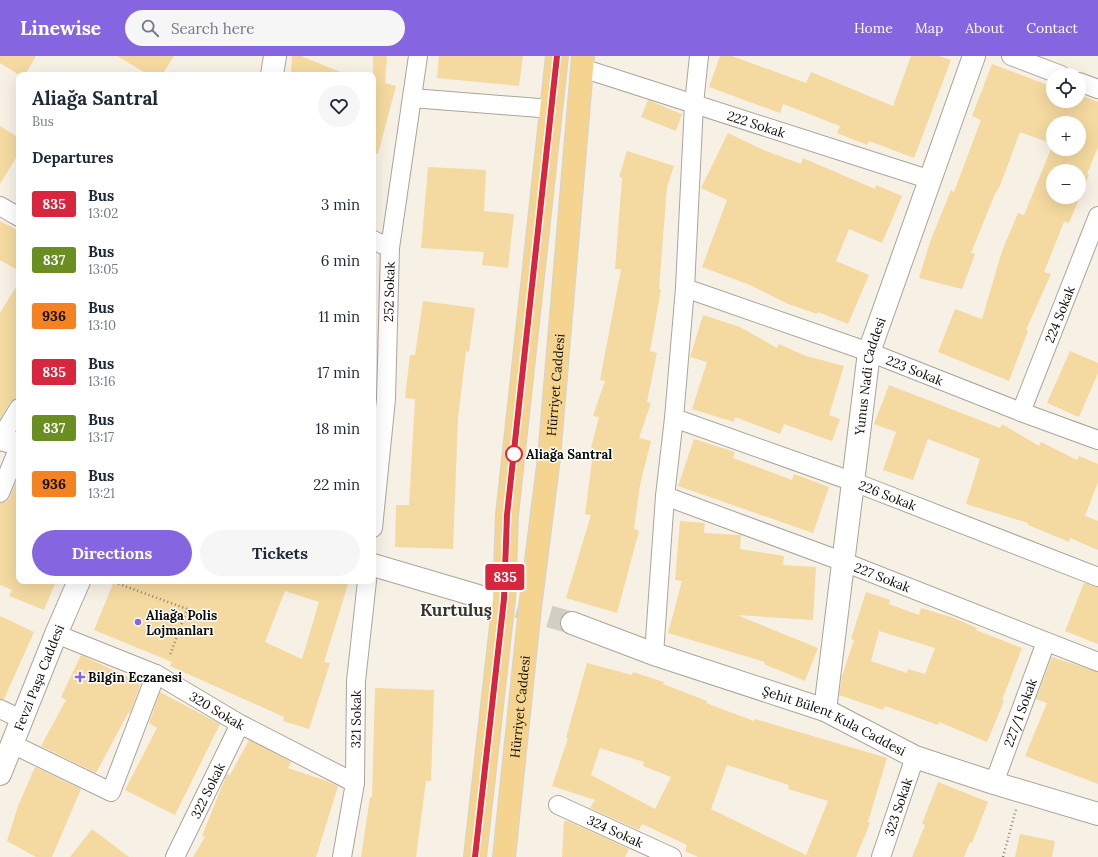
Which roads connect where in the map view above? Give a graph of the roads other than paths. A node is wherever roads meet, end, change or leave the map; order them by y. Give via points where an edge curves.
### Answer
1 (262, 56) edge
2 (275, 56) edge
3 (418, 56) edge
4 (556, 56) edge
5 (699, 56) edge
6 (974, 56) edge
7 (1011, 56) edge
8 (583, 62) edge
9 (1046, 69) edge
10 (260, 72) edge
11 (272, 72) edge
12 (1086, 85) edge
13 (1098, 89) edge
14 (412, 98) junction
15 (694, 104) junction
16 (552, 109) junction
17 (931, 180) junction
18 (0, 206) edge
19 (16, 215) edge
20 (1098, 216) edge
21 (376, 241) edge
22 (1093, 244) edge
23 (390, 248) junction
24 (685, 288) junction
25 (869, 352) junction
26 (380, 396) edge
27 (1021, 412) junction
28 (16, 413) edge
29 (674, 418) junction
30 (0, 439) edge
31 (1098, 440) edge
32 (16, 443) edge
33 (16, 455) edge
34 (376, 471) edge
35 (854, 482) junction
36 (0, 493) edge
37 (665, 496) junction
38 (844, 562) junction
39 (376, 566) edge
40 (1098, 577) edge
41 (78, 584) edge
42 (368, 584) edge
43 (485, 598) tunnel mouth
44 (572, 623) tunnel mouth
45 (56, 634) junction
46 (1046, 642) junction
47 (654, 654) junction
48 (1098, 662) edge
49 (156, 674) junction
50 (0, 709) edge
51 (826, 710) junction
52 (23, 720) junction
53 (240, 724) junction
54 (12, 744) junction
55 (915, 757) junction
56 (0, 774) edge
57 (355, 783) junction
58 (994, 783) junction
59 (558, 805) dead end
60 (1098, 814) edge
61 (175, 857) edge
62 (342, 857) edge
63 (475, 857) edge
64 (504, 857) edge
65 (672, 857) edge
66 (881, 857) edge

1 - 10 street
2 - 11 street
3 - 14 street, 252 Sokak
4 - 16 highway, Hürriyet Caddesi
5 - 15 street
6 - 17 street, Yunus Nadi Caddesi
7 - 9 street
8 - 15 street, 222 Sokak
8 - 64 highway, Hürriyet Caddesi via 549,458 530,608
12 - 13 street
14 - 16 street
14 - 23 street, 252 Sokak
15 - 17 street, 222 Sokak
15 - 24 street
16 - 63 highway, Hürriyet Caddesi via 507,515 504,599
17 - 25 street, Yunus Nadi Caddesi
18 - 19 street
20 - 22 street, 224 Sokak
21 - 23 street
22 - 27 street, 224 Sokak
23 - 26 street, 252 Sokak
24 - 25 street, 223 Sokak
24 - 29 street
25 - 27 street, 223 Sokak
25 - 35 street, Yunus Nadi Caddesi
26 - 34 street, 252 Sokak
27 - 31 street, 223 Sokak
28 - 30 street
29 - 35 street, 226 Sokak
29 - 37 street
30 - 32 street
33 - 36 street
35 - 38 street, Yunus Nadi Caddesi
35 - 40 street, 226 Sokak
37 - 38 street, 227 Sokak
37 - 47 street
38 - 46 street, 227 Sokak
38 - 51 street, Yunus Nadi Caddesi
39 - 43 street
41 - 45 street, Fevzi Paşa Caddesi
42 - 57 street, 321 Sokak via 356,681
44 - 47 street, Şehit Bülent Kula Caddesi
45 - 49 street, 320 Sokak
45 - 52 street, Fevzi Paşa Caddesi
46 - 48 street, 227 Sokak
46 - 58 street, 227/1 Sokak
47 - 51 street, Şehit Bülent Kula Caddesi
49 - 53 street, 320 Sokak
49 - 54 street via 111,792
50 - 52 street
51 - 55 street, Şehit Bülent Kula Caddesi
52 - 54 street, Fevzi Paşa Caddesi
53 - 57 street, 320 Sokak
53 - 61 street, 322 Sokak
54 - 56 street, Fevzi Paşa Caddesi
55 - 58 street, Şehit Bülent Kula Caddesi
55 - 66 street, 323 Sokak
57 - 62 street, 321 Sokak
58 - 60 street, Şehit Bülent Kula Caddesi
59 - 65 street, 324 Sokak

